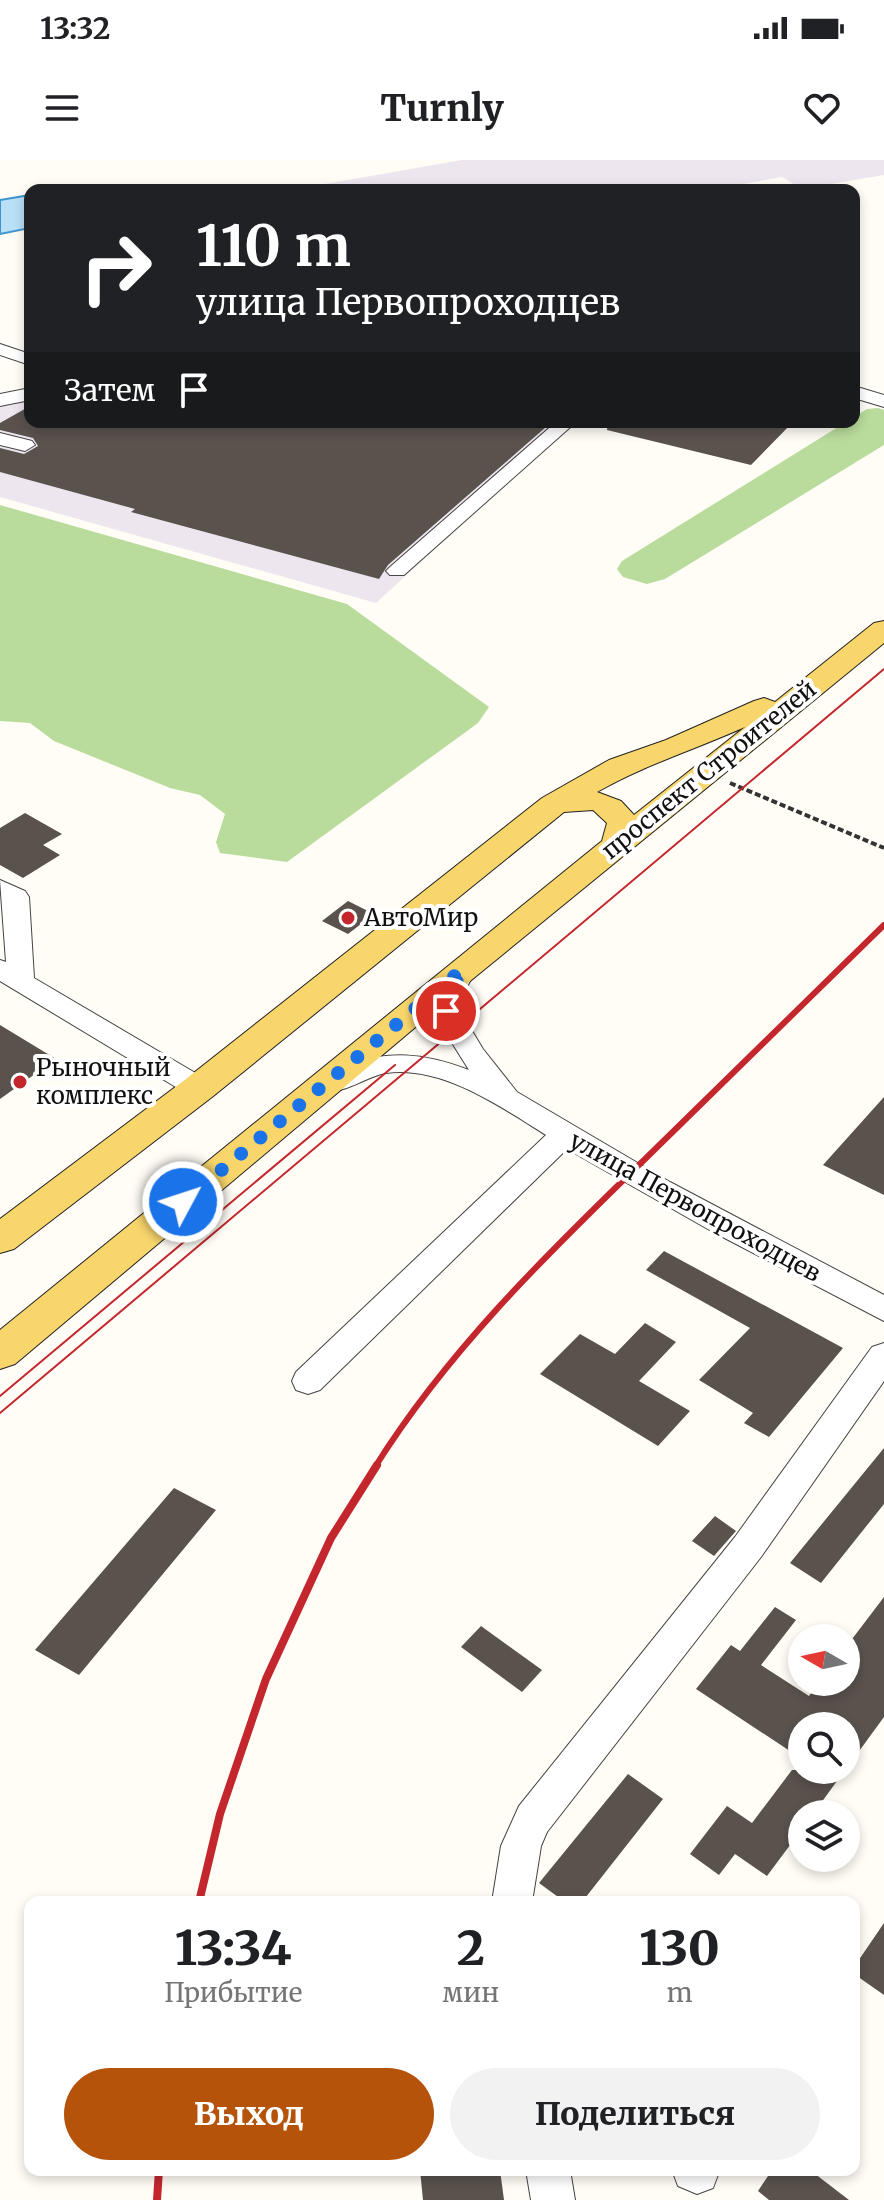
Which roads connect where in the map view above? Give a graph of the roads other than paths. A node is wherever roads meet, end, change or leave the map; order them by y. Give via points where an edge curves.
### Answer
1 (0, 349) edge
2 (24, 358) edge
3 (860, 394) edge
4 (24, 395) edge
5 (0, 400) edge
6 (884, 401) edge
7 (560, 428) edge
8 (0, 439) edge
9 (25, 445) dead end
10 (397, 571) dead end
11 (884, 629) edge
12 (827, 675) junction
13 (553, 805) junction
14 (617, 843) junction
15 (0, 888) edge
16 (463, 969) junction
17 (10, 975) edge
18 (199, 1088) junction
19 (321, 1088) junction
20 (508, 1100) junction
21 (564, 1135) junction
22 (0, 1239) edge
23 (884, 1309) edge
24 (0, 1353) edge
25 (884, 1356) edge
26 (308, 1381) dead end
27 (513, 1896) edge
28 (549, 2176) edge
29 (553, 2200) edge

1 - 2 street
3 - 6 street
4 - 5 street
7 - 10 street
8 - 9 street
11 - 12 main road
12 - 13 main road, проспект Строителей via 731,724 620,766
12 - 14 main road, проспект Строителей
13 - 14 main road via 589,799 609,805 623,823
13 - 18 main road, проспект Строителей
14 - 16 main road, проспект Строителей
15 - 17 street via 16,897
16 - 19 main road, проспект Строителей
16 - 20 street, улица Первопроходцев via 446,1011
17 - 18 street
18 - 22 main road, проспект Строителей
19 - 20 street, улица Первопроходцев via 377,1064 415,1063
19 - 24 main road, проспект Строителей
20 - 21 street, улица Первопроходцев
21 - 23 street, улица Первопроходцев
21 - 26 street
25 - 27 street via 748,1547 533,1819 521,1846
28 - 29 street

